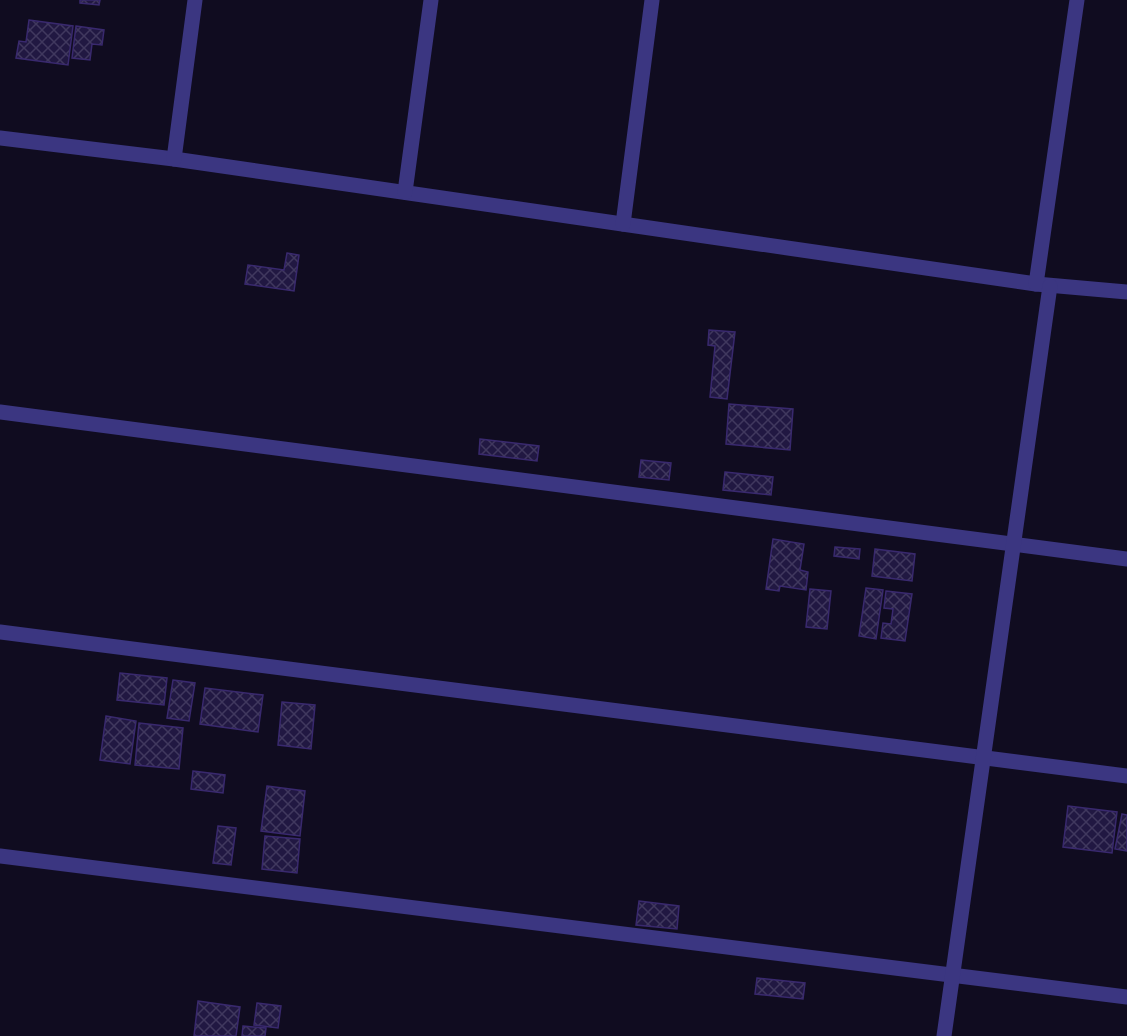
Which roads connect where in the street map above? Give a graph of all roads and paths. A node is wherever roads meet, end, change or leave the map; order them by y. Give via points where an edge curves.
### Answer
1 (195, 0) edge
2 (431, 0) edge
3 (652, 0) edge
4 (1077, 0) edge
5 (0, 138) edge
6 (174, 159) junction
7 (405, 192) junction
8 (623, 224) junction
9 (1043, 285) junction
10 (1127, 292) edge
11 (0, 412) edge
12 (1014, 544) junction
13 (1127, 559) edge
14 (0, 632) edge
15 (984, 758) junction
16 (1127, 776) edge
17 (0, 856) edge
18 (953, 975) junction
19 (1127, 997) edge
20 (944, 1036) edge

1 - 6 street
2 - 7 street
3 - 8 street
4 - 9 street
5 - 6 street
6 - 7 street
7 - 8 street
8 - 9 street
9 - 10 street
9 - 12 street
11 - 12 street
12 - 13 street
12 - 15 street
14 - 15 street
15 - 16 street
15 - 18 street
17 - 18 street
18 - 19 street
18 - 20 street

